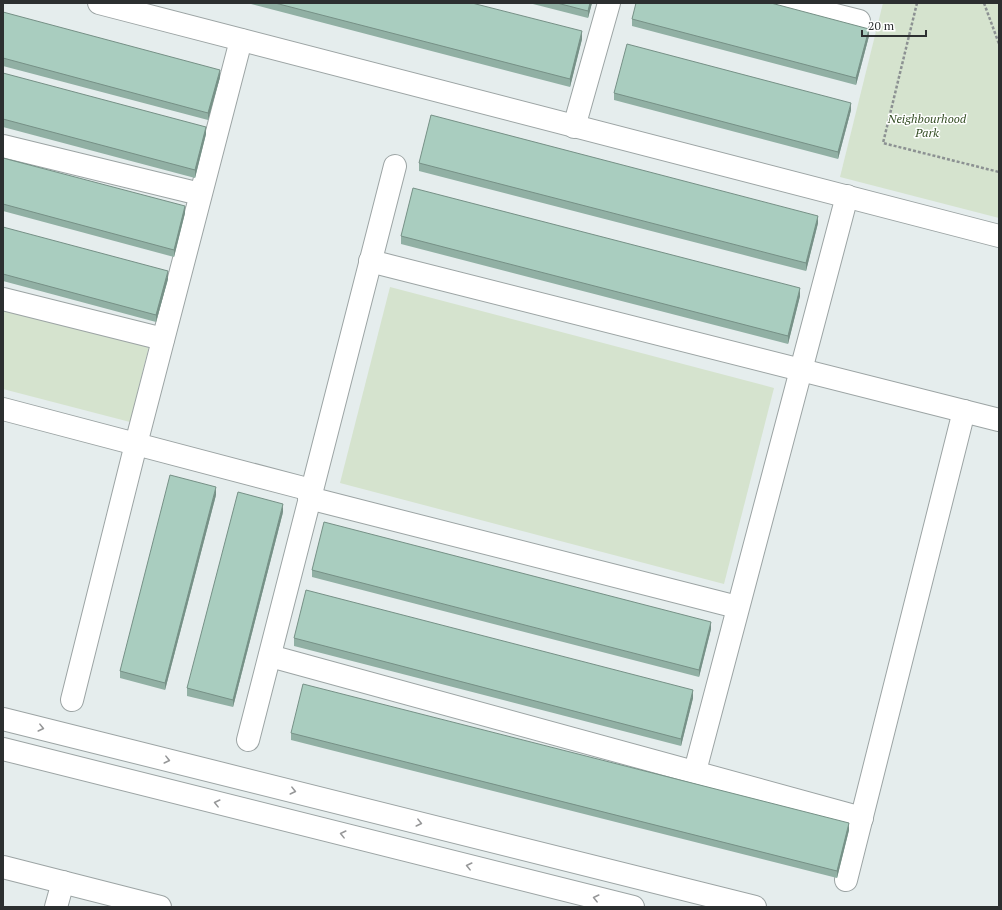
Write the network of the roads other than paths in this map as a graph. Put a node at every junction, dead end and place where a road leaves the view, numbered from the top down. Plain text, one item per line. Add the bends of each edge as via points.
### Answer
1 (99, 3) edge
2 (609, 3) edge
3 (789, 3) edge
4 (859, 21) dead end
5 (241, 40) junction
6 (574, 127) junction
7 (3, 146) edge
8 (395, 166) dead end
9 (200, 194) junction
10 (847, 196) junction
11 (999, 236) edge
12 (370, 261) junction
13 (3, 299) edge
14 (163, 339) junction
15 (801, 370) junction
16 (3, 409) edge
17 (964, 411) junction
18 (999, 420) edge
19 (136, 444) junction
20 (310, 494) junction
21 (737, 607) junction
22 (270, 656) junction
23 (72, 700) dead end
24 (3, 719) edge
25 (248, 740) dead end
26 (3, 749) edge
27 (695, 771) junction
28 (862, 818) junction
29 (3, 867) edge
30 (846, 880) dead end
31 (63, 882) junction
32 (56, 907) edge
33 (160, 907) edge
34 (633, 907) edge
35 (755, 907) edge

1 - 5 street
2 - 6 street
3 - 4 street
5 - 6 street
5 - 9 street
6 - 10 street
7 - 9 street
8 - 12 street
9 - 14 street
10 - 11 street
10 - 15 street
12 - 15 street
12 - 20 street
13 - 14 street
14 - 19 street
15 - 17 street
15 - 21 street
16 - 19 street
17 - 18 street
17 - 28 street
19 - 20 street
19 - 23 street
20 - 21 street
20 - 22 street
21 - 27 street
22 - 25 street
22 - 27 street
24 -> 35 street
34 -> 26 street
27 - 28 street
28 - 30 street
29 - 31 street
31 - 32 street
31 - 33 street

